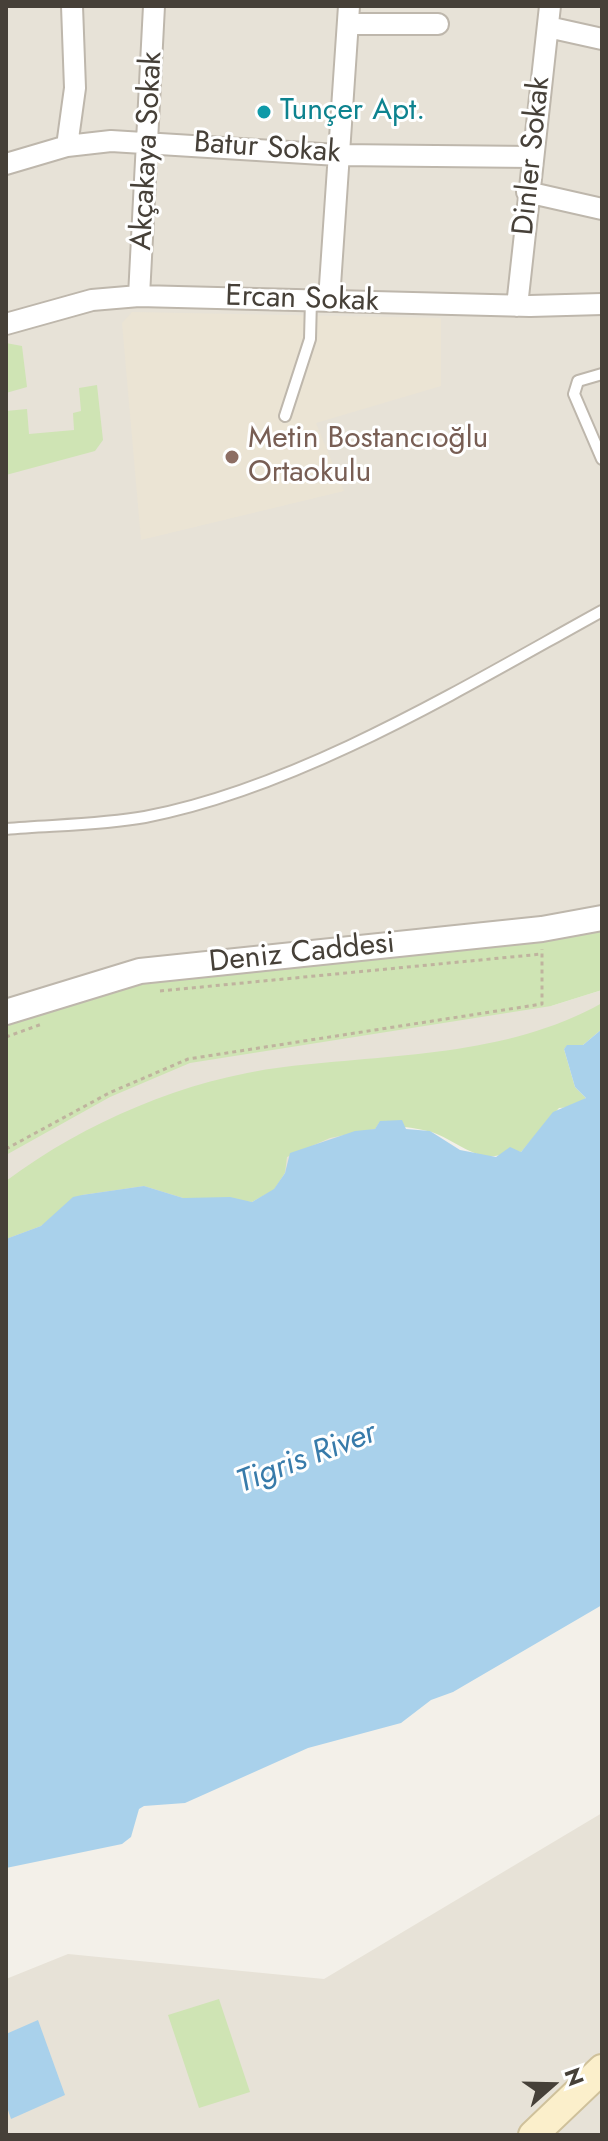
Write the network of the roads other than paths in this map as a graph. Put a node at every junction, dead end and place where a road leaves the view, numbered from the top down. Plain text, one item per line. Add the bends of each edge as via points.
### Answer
1 (72, 6) edge
2 (154, 6) edge
3 (550, 6) edge
4 (349, 15) edge
5 (438, 24) dead end
6 (548, 27) junction
7 (602, 39) edge
8 (150, 142) junction
9 (67, 146) junction
10 (338, 155) junction
11 (532, 157) junction
12 (6, 164) edge
13 (527, 192) junction
14 (602, 209) edge
15 (139, 296) junction
16 (320, 299) junction
17 (602, 304) edge
18 (517, 306) junction
19 (6, 324) edge
20 (602, 374) edge
21 (285, 416) dead end
22 (602, 459) edge
23 (602, 611) edge
24 (6, 829) edge
25 (602, 918) edge
26 (6, 1012) edge
27 (602, 2069) edge
28 (533, 2135) edge

1 - 9 street via 75,88
2 - 8 street, Akçakaya Sokak
3 - 6 street, Dinler Sokak
4 - 5 street
4 - 10 street
6 - 7 street
6 - 11 street, Dinler Sokak
8 - 9 street, Batur Sokak
8 - 10 street, Batur Sokak
8 - 15 street, Akçakaya Sokak
9 - 12 street, Batur Sokak
10 - 11 street, Batur Sokak
10 - 16 street
11 - 13 street, Dinler Sokak
13 - 14 street
13 - 18 street, Dinler Sokak
15 - 16 street, Ercan Sokak
15 - 19 street, Ercan Sokak via 92,300
16 - 18 street, Ercan Sokak
16 - 21 lane
17 - 18 street, Ercan Sokak
20 - 22 lane via 578,381 574,394
23 - 24 lane via 347,746 244,789 144,817
25 - 26 street, Deniz Caddesi via 542,929 140,971
27 - 28 main road

